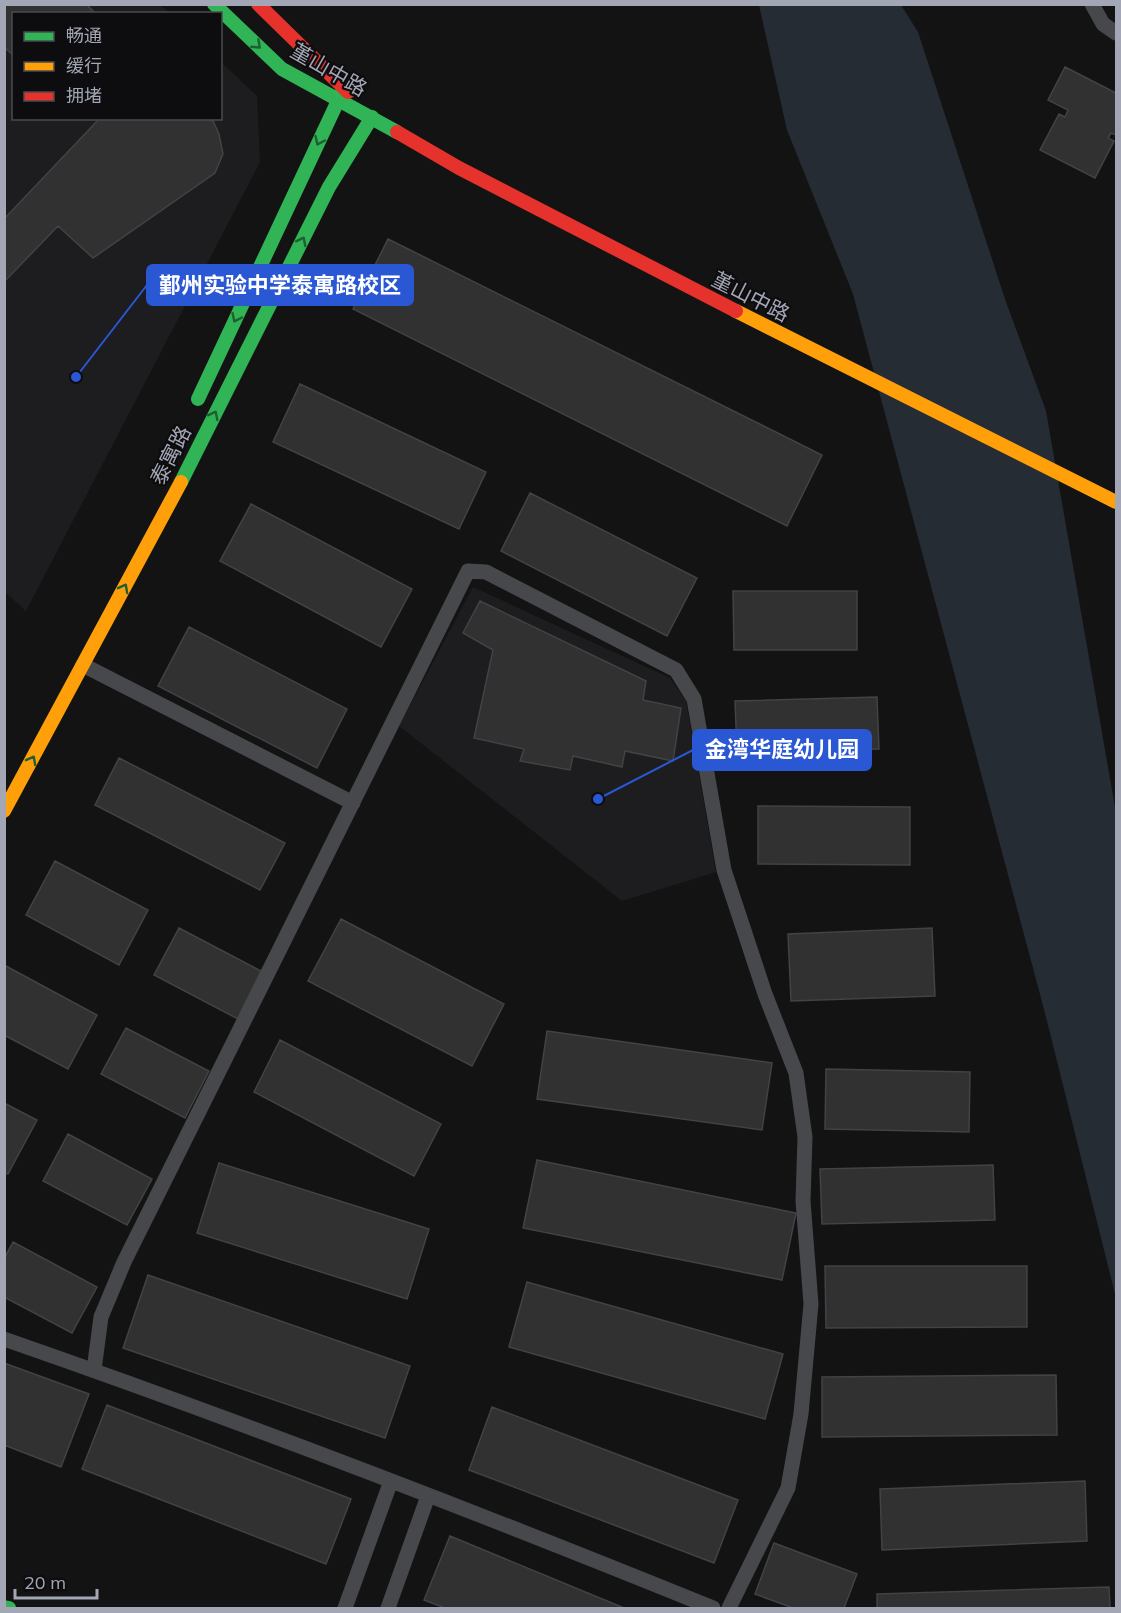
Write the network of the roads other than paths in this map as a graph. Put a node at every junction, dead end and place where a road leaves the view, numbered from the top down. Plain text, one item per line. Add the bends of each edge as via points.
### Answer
1 (214, 4) edge
2 (258, 4) edge
3 (1092, 4) edge
4 (1116, 33) edge
5 (341, 94) junction
6 (372, 117) junction
7 (192, 412) dead end
8 (1116, 502) edge
9 (83, 665) junction
10 (353, 802) junction
11 (4, 812) edge
12 (4, 1340) edge
13 (94, 1370) junction
14 (391, 1481) junction
15 (428, 1496) junction
16 (4, 1607) edge
17 (9, 1608) edge
18 (345, 1608) edge
19 (388, 1608) edge
20 (713, 1608) edge
21 (729, 1608) edge

1 -> 5 street, 堇山中路 via 282,69
2 - 5 street, 堇山中路 via 302,46
3 - 4 lane via 1103,24
5 - 6 street, 堇山中路
5 -> 7 street, 泰寓路
6 - 8 street, 堇山中路 via 459,168
9 -> 6 street, 泰寓路 via 172,499 329,187
9 - 10 lane
11 -> 9 street, 泰寓路
10 - 13 lane via 124,1262 101,1317
10 - 21 lane via 468,571 486,572 676,670 693,699 724,870 796,1073 805,1137 803,1200 811,1304 801,1414 788,1488
12 - 13 lane
13 - 14 lane
14 - 15 lane
14 - 18 lane
15 - 19 lane
15 - 20 lane
16 - 17 street

